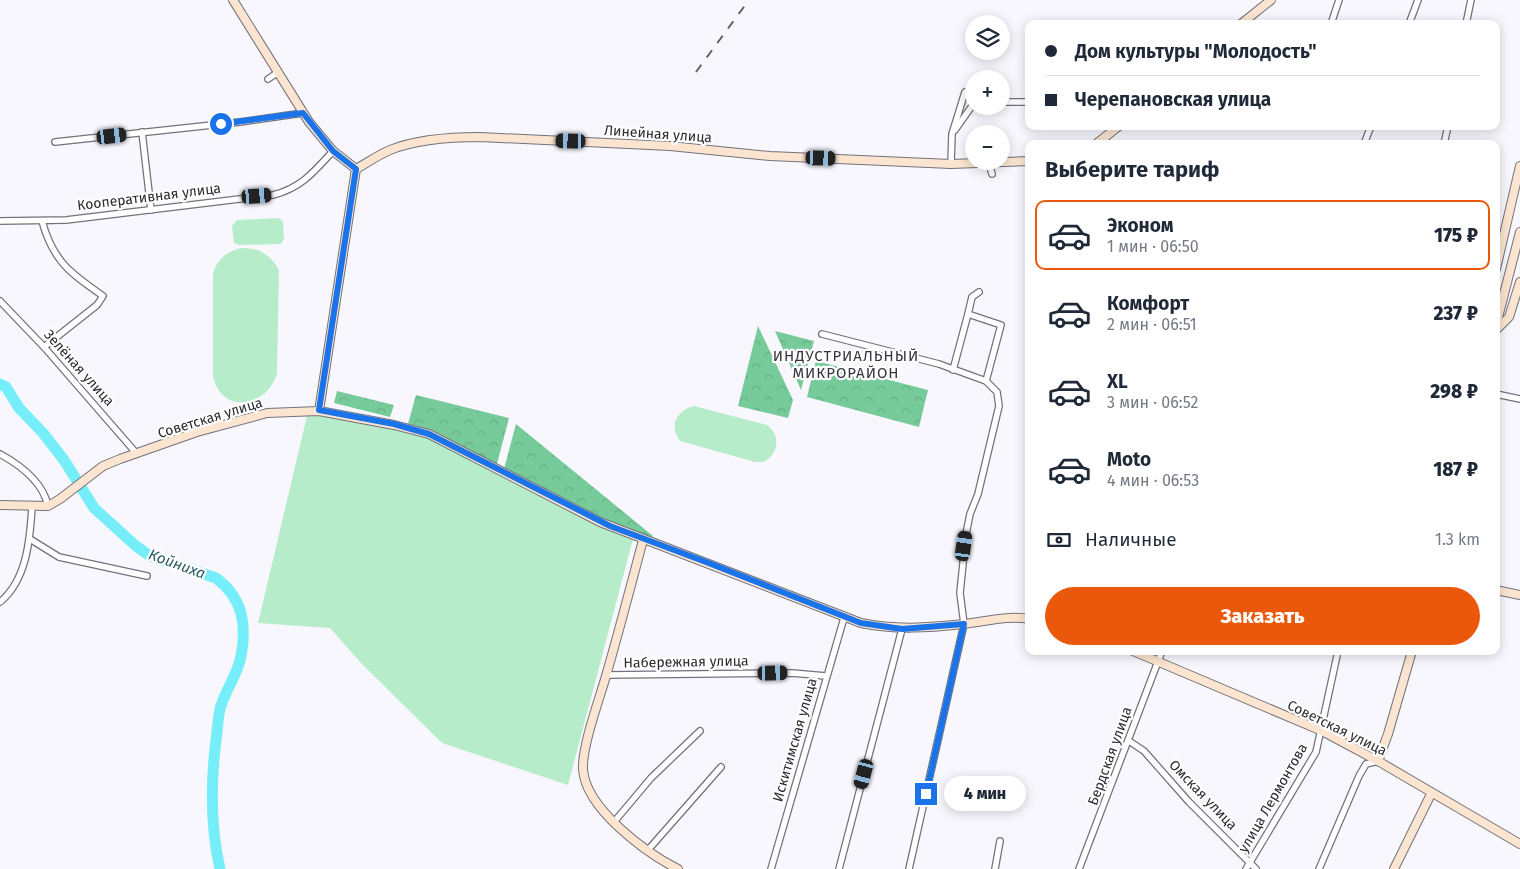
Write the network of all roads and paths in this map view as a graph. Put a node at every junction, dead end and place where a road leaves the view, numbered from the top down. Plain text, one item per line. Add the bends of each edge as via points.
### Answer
1 (233, 0) edge
2 (1271, 0) edge
3 (1339, 0) edge
4 (1418, 0) edge
5 (1471, 0) edge
6 (1246, 20) edge
7 (1333, 20) edge
8 (1410, 20) edge
9 (1467, 20) edge
10 (277, 73) junction
11 (268, 79) dead end
12 (964, 92) dead end
13 (1010, 102) edge
14 (1025, 102) edge
15 (303, 113) junction
16 (965, 115) edge
17 (1114, 130) edge
18 (142, 132) junction
19 (952, 134) junction
20 (1101, 140) edge
21 (55, 142) dead end
22 (333, 151) junction
23 (1025, 161) edge
24 (1010, 162) edge
25 (951, 164) junction
26 (965, 164) edge
27 (1520, 166) edge
28 (356, 169) junction
29 (991, 170) edge
30 (992, 174) dead end
31 (151, 210) junction
32 (0, 221) edge
33 (42, 221) junction
34 (1520, 232) edge
35 (1500, 252) edge
36 (1520, 282) edge
37 (979, 292) dead end
38 (0, 301) edge
39 (1500, 310) edge
40 (968, 314) junction
41 (1500, 326) edge
42 (822, 334) dead end
43 (44, 347) junction
44 (952, 370) junction
45 (986, 381) junction
46 (1500, 395) edge
47 (1520, 398) edge
48 (319, 410) junction
49 (0, 454) edge
50 (137, 454) junction
51 (0, 505) edge
52 (32, 506) junction
53 (48, 506) junction
54 (30, 539) junction
55 (643, 540) junction
56 (147, 576) dead end
57 (1500, 591) edge
58 (1520, 595) edge
59 (0, 602) edge
60 (844, 618) junction
61 (1025, 619) edge
62 (964, 624) junction
63 (902, 629) junction
64 (1142, 655) edge
65 (1160, 655) edge
66 (1337, 655) edge
67 (1411, 655) edge
68 (1157, 662) junction
69 (606, 676) junction
70 (826, 676) junction
71 (1322, 731) junction
72 (700, 732) dead end
73 (1129, 741) junction
74 (1378, 761) junction
75 (721, 767) dead end
76 (1431, 794) junction
77 (614, 822) junction
78 (1000, 841) dead end
79 (1520, 844) edge
80 (648, 850) junction
81 (1250, 863) junction
82 (678, 869) edge
83 (771, 869) edge
84 (839, 869) edge
85 (909, 869) edge
86 (994, 869) edge
87 (1079, 869) edge
88 (1246, 869) edge
89 (1256, 869) edge
90 (1319, 869) edge
91 (1394, 869) edge

1 - 10 main road
2 - 6 main road
3 - 7 street
4 - 8 street
5 - 9 street
10 - 11 street
10 - 15 main road
12 - 19 street
13 - 14 street
15 - 18 street
15 - 22 main road
16 - 19 street
17 - 20 main road
18 - 21 street
18 - 31 street
19 - 25 street
22 - 28 main road
22 - 31 street, Кооперативная улица via 294,189 273,195
23 - 24 main road, Линейная улица
25 - 26 main road, Линейная улица
25 - 28 main road, Линейная улица via 770,156 670,146 460,137 411,143 389,150
27 - 35 main road
28 - 48 main road
29 - 30 street
31 - 33 street, Кооперативная улица
32 - 33 street, Кооперативная улица
33 - 43 street via 56,256 71,274 103,296 97,305
34 - 39 main road
36 - 41 main road via 1509,317
37 - 40 street via 972,297
38 - 43 street, Зелёная улица
40 - 44 street
40 - 45 street via 1001,324
42 - 44 street
43 - 50 street, Зелёная улица
44 - 45 street
45 - 62 street via 997,392 999,406 966,534 960,593
46 - 47 street
48 - 50 main road, Советская улица via 267,413 198,432
48 - 55 main road, Советская улица via 429,434 600,522
49 - 53 street via 40,485
50 - 53 main road, Советская улица via 103,466
51 - 52 main road
52 - 53 main road
52 - 54 street
54 - 56 street via 59,557
54 - 59 street via 11,593
55 - 60 main road, Советская улица
55 - 69 main road, Набережная улица
57 - 58 main road
60 - 63 main road, Советская улица
60 - 70 street, Искитимская улица
61 - 62 main road, Советская улица via 1005,617
62 - 63 main road, Советская улица
62 - 85 street
63 - 84 street
64 - 68 main road, Советская улица
65 - 68 street, Бердская улица
66 - 71 street, улица Лермонтова
67 - 74 main road
68 - 71 main road, Советская улица
68 - 73 street, Бердская улица
69 - 70 street, Набережная улица via 792,673
69 - 77 main road, Набережная улица via 591,726 583,769 591,792
70 - 83 street, Искитимская улица
71 - 74 main road, Советская улица
71 - 81 street, улица Лермонтова via 1316,752 1303,776
72 - 77 street via 656,773
73 - 81 street, Омская улица via 1144,751
73 - 87 street, Бердская улица
74 - 76 main road, Советская улица
74 - 90 street via 1366,764 1359,776
75 - 80 street
76 - 79 main road, Советская улица
76 - 91 main road
77 - 80 main road, Набережная улица
78 - 86 street
80 - 82 main road, Набережная улица
81 - 88 street, улица Лермонтова
81 - 89 street, Омская улица

